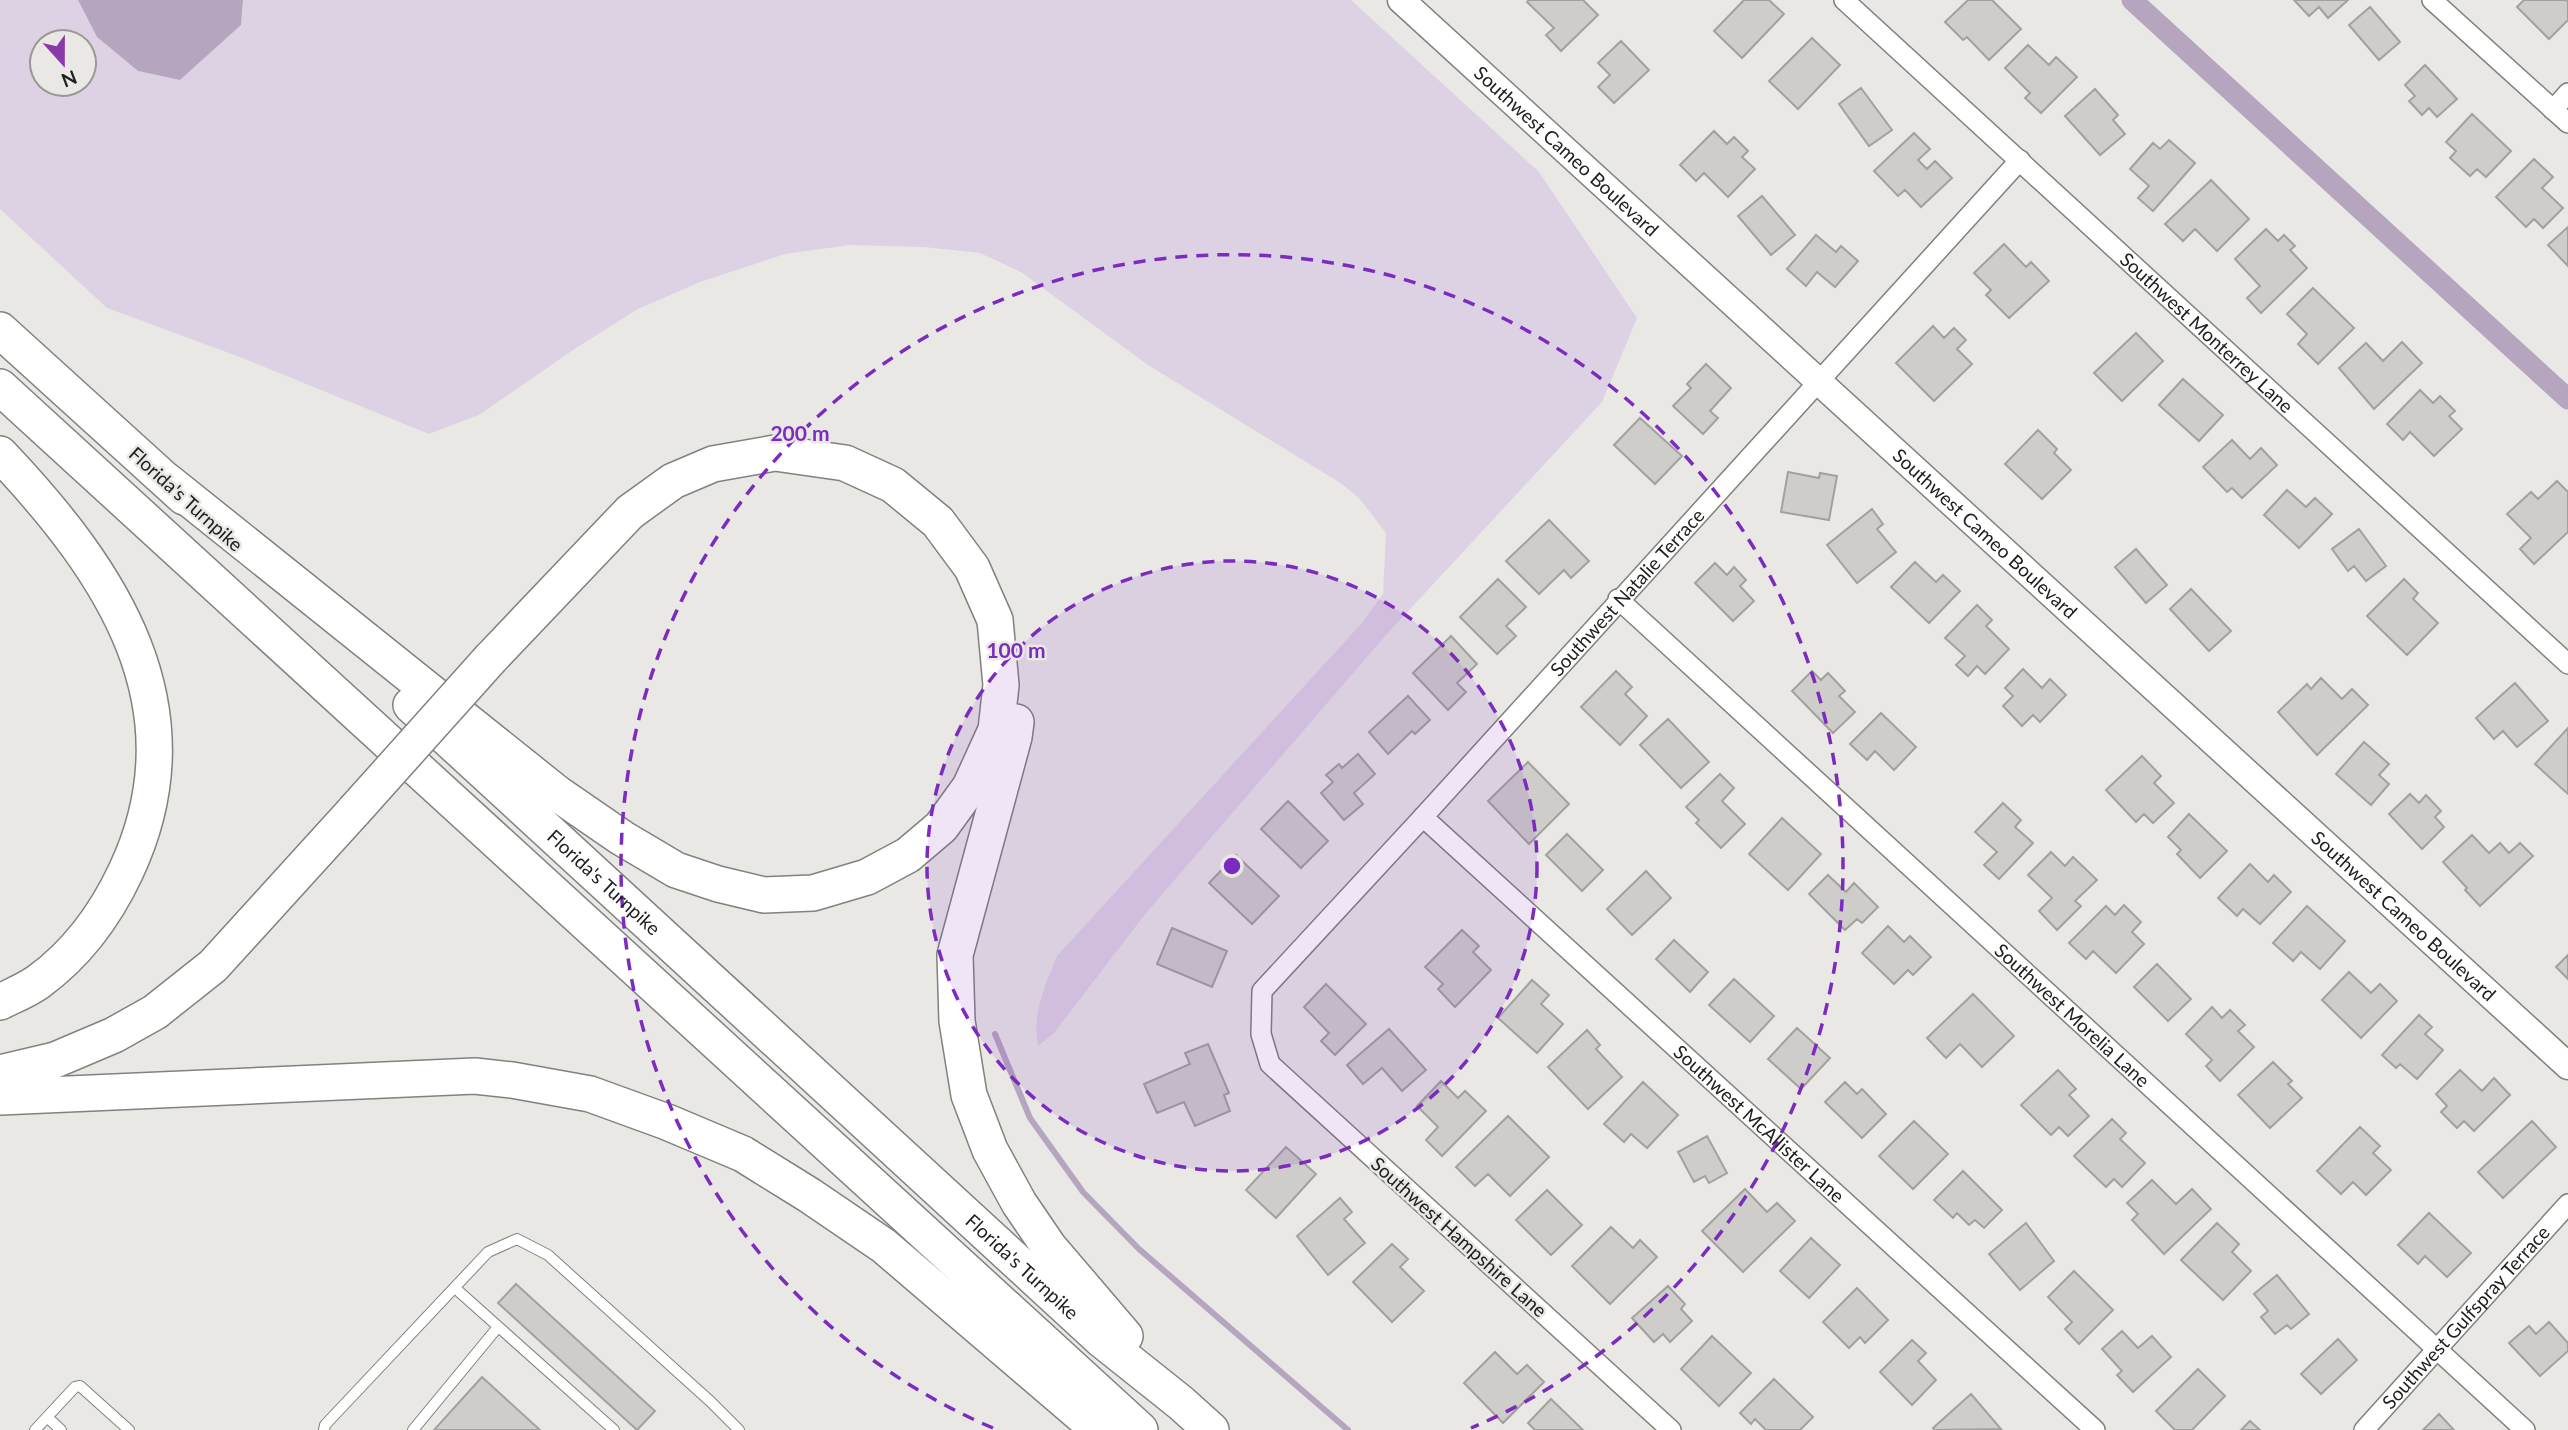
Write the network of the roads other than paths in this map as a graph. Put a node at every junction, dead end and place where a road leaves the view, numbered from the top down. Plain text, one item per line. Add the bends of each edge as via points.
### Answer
1 (1401, 0) edge
2 (1844, 0) edge
3 (2432, 0) edge
4 (2568, 93) edge
5 (2553, 110) junction
6 (2568, 123) edge
7 (2020, 160) junction
8 (0, 330) edge
9 (1817, 381) junction
10 (0, 387) edge
11 (0, 454) edge
12 (167, 481) junction
13 (1618, 599) junction
14 (482, 651) junction
15 (2568, 664) edge
16 (346, 804) junction
17 (1423, 817) junction
18 (0, 1002) edge
19 (1261, 1034) joint
20 (0, 1052) edge
21 (2568, 1066) edge
22 (0, 1073) edge
23 (0, 1097) edge
24 (2568, 1204) edge
25 (455, 1287) junction
26 (498, 1327) junction
27 (2437, 1349) junction
28 (1181, 1403) junction
29 (47, 1416) junction
30 (609, 1428) edge
31 (35, 1430) edge
32 (61, 1430) edge
33 (129, 1430) edge
34 (324, 1430) edge
35 (413, 1430) edge
36 (739, 1430) edge
37 (1099, 1430) edge
38 (1140, 1430) edge
39 (1211, 1430) edge
40 (1671, 1430) edge
41 (2095, 1430) edge
42 (2364, 1430) edge
43 (2525, 1430) edge

1 - 9 street, Southwest Cameo Boulevard
2 - 7 street, Southwest Monterrey Lane
3 - 5 street
4 - 5 street
5 - 6 street
7 - 9 street, Southwest Natalie Terrace
7 - 15 street, Southwest Monterrey Lane
8 - 12 highway, Florida's Turnpike
9 - 13 street, Southwest Natalie Terrace
9 - 21 street, Southwest Cameo Boulevard
10 - 38 highway, Florida's Turnpike
11 - 18 highway via 86,555 115,601 140,658 154,714 148,817 111,904 79,947 36,984
12 - 14 highway via 558,794 676,870 718,884 764,895 813,893 867,877 908,855 941,827 970,787 996,730 1002,685 995,620 972,568 938,522 893,485 845,463 775,453 712,464 673,481 630,512
12 - 28 highway, Florida's Turnpike via 1081,1321
13 - 17 street, Southwest Natalie Terrace
13 - 27 street, Southwest Morelia Lane
14 - 16 highway, bridge
14 - 28 highway via 613,498 651,468 700,445 758,432 833,436 901,464 955,505 997,570 1016,618 1022,671 1014,737 956,954 957,1021 969,1095 990,1150 1018,1203 1049,1247
16 - 20 highway via 192,957 142,994 106,1015 45,1040
16 - 22 highway via 213,966 155,1012 55,1060
17 - 19 street, Southwest Natalie Terrace via 1262,991
17 - 41 street, Southwest McAllister Lane
19 - 40 street, Southwest Hampshire Lane via 1270,1064
23 - 37 highway via 475,1076 590,1094 743,1154 809,1195 884,1246
24 - 27 street, Southwest Gulfspray Terrace
25 - 26 lane
25 - 34 lane
25 - 36 lane via 488,1252 517,1239 527,1244 548,1255
26 - 30 lane
26 - 35 lane
27 - 42 street, Southwest Gulfspray Terrace
27 - 43 street, Southwest Morelia Lane
28 - 39 highway, Florida's Turnpike
29 - 31 lane
29 - 32 lane
29 - 33 lane via 80,1386

